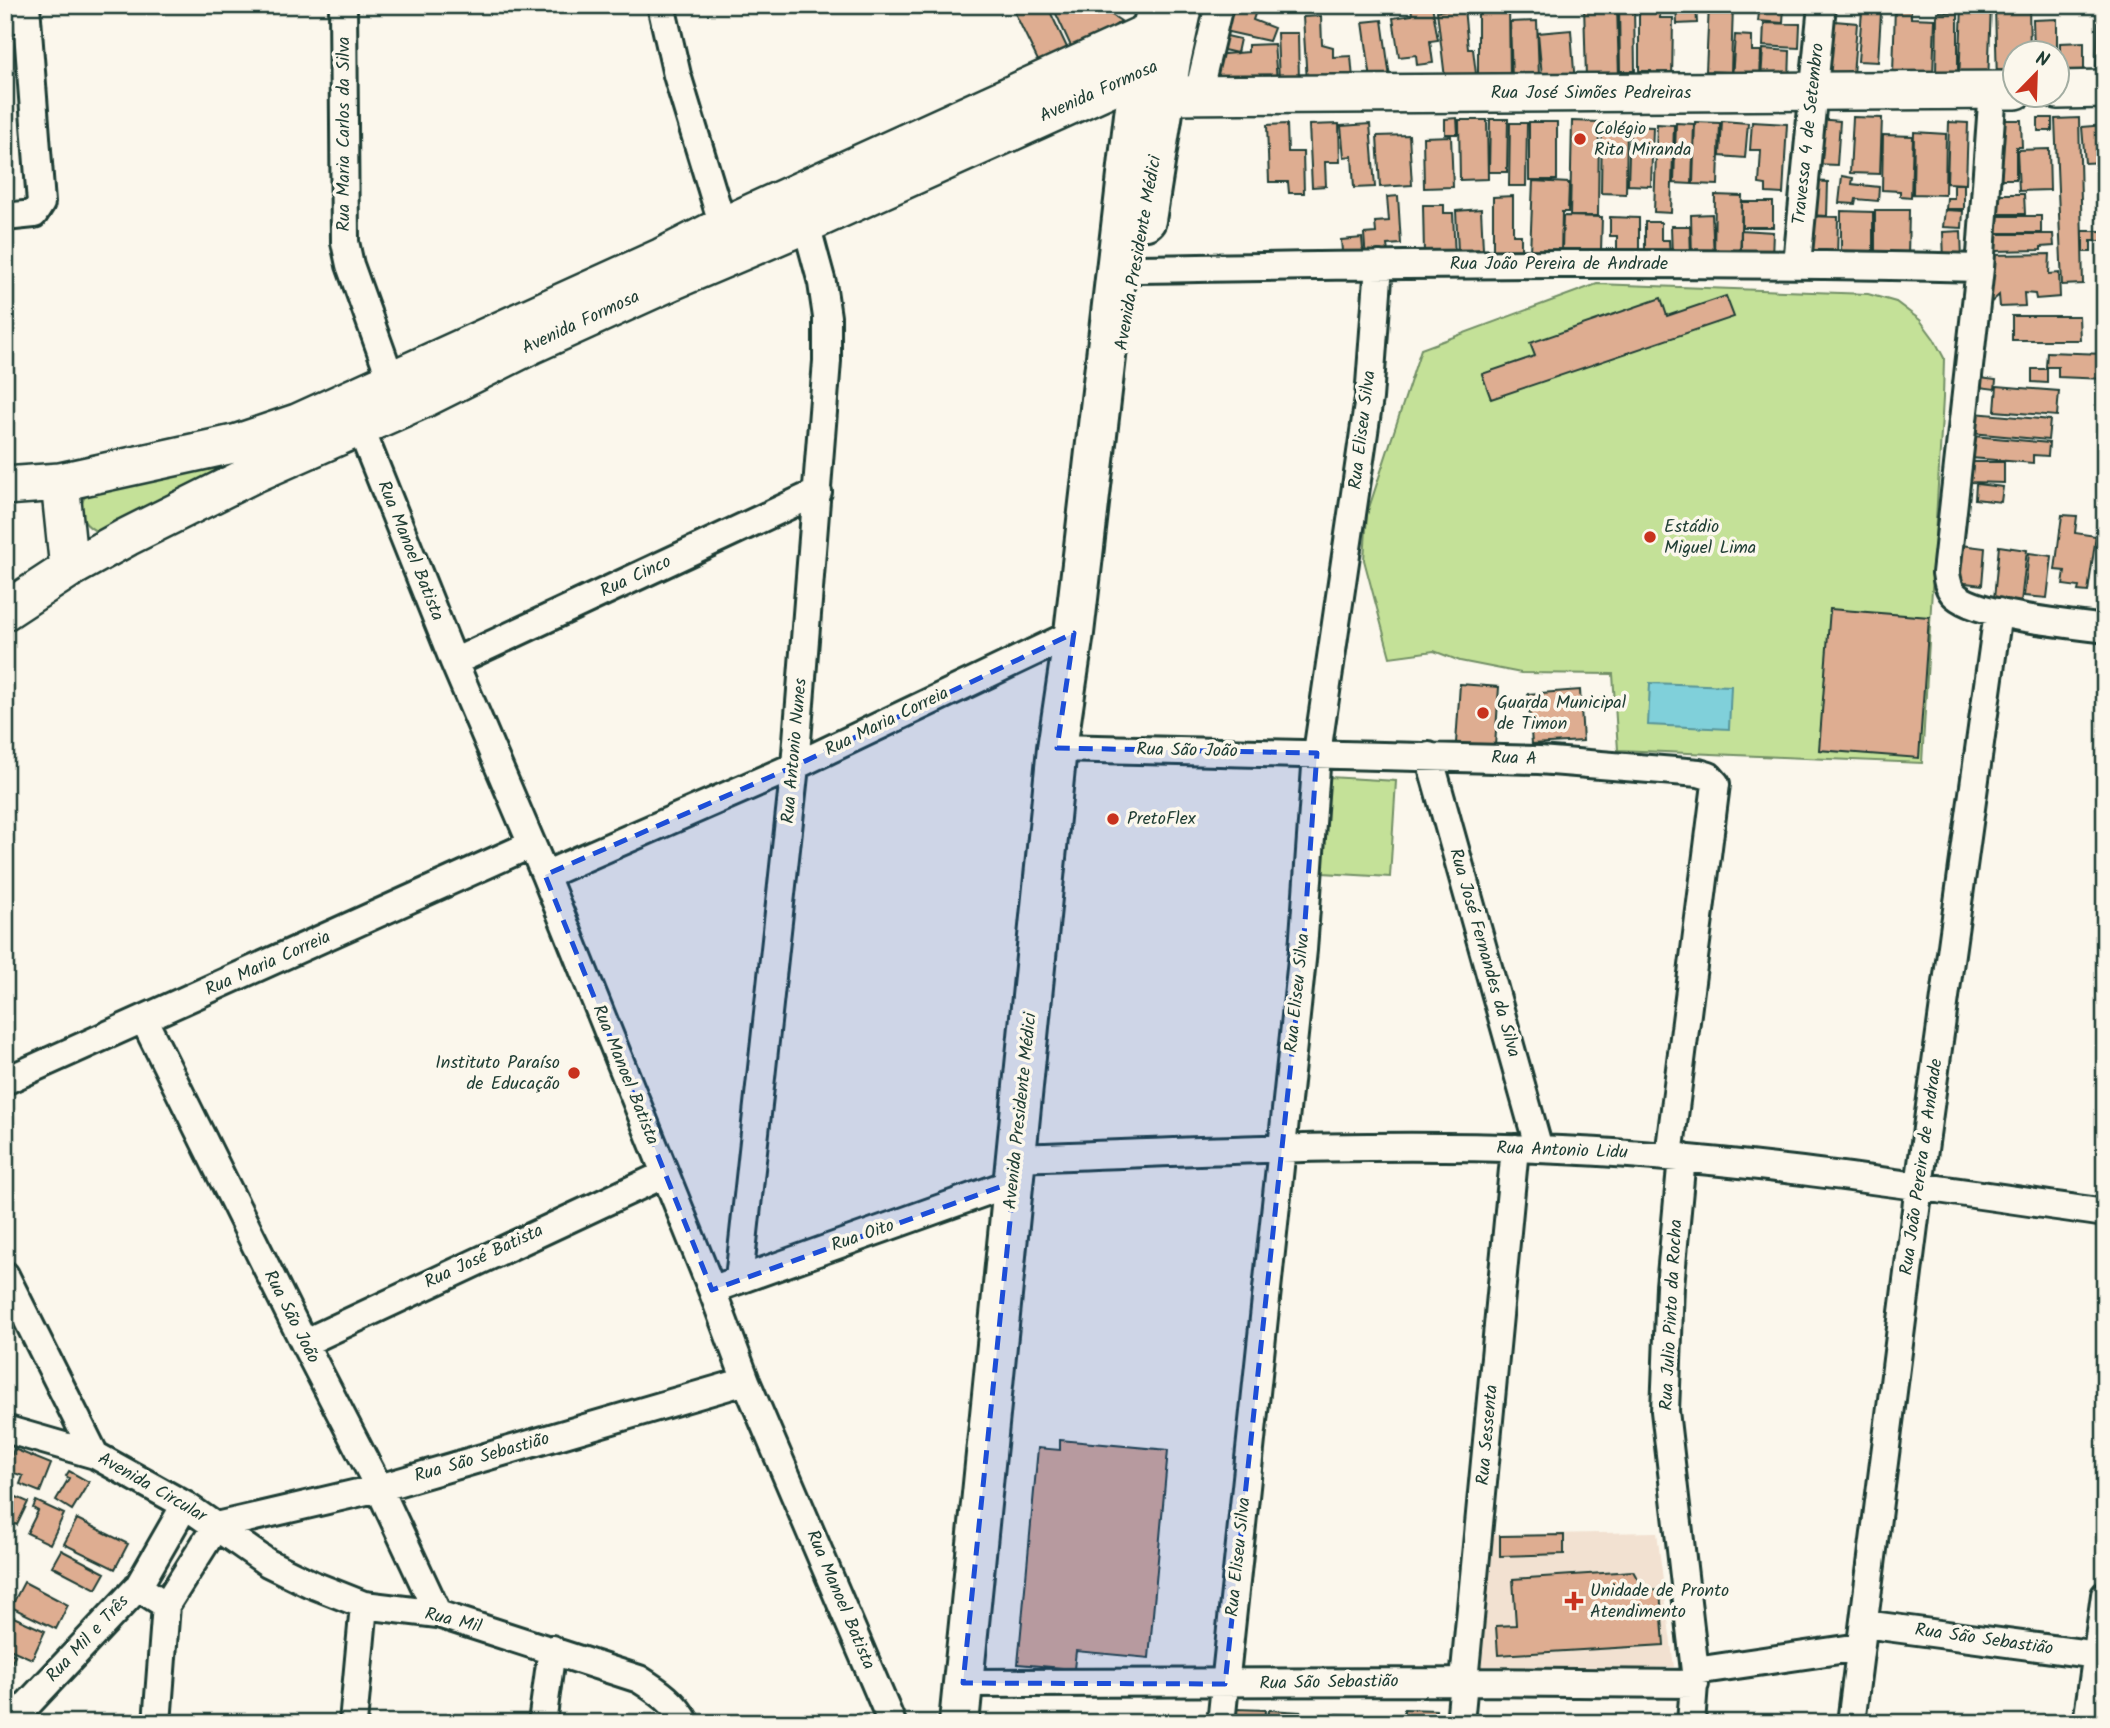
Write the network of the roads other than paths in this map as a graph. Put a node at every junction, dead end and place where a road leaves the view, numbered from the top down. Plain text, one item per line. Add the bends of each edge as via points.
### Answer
1 (26, 5) edge
2 (343, 5) edge
3 (661, 5) edge
4 (1219, 5) edge
5 (1822, 5) edge
6 (1168, 48) edge
7 (2105, 89) edge
8 (2002, 90) edge
9 (2072, 90) edge
10 (1813, 92) junction
11 (2002, 105) edge
12 (5, 217) edge
13 (806, 224) junction
14 (723, 226) junction
15 (1797, 264) junction
16 (1379, 265) junction
17 (1980, 268) junction
18 (1138, 269) junction
19 (392, 382) junction
20 (360, 427) junction
21 (246, 459) junction
22 (60, 482) junction
23 (5, 486) edge
24 (818, 492) junction
25 (1090, 500) junction
26 (69, 569) junction
27 (5, 611) edge
28 (1998, 612) junction
29 (2105, 629) edge
30 (1074, 633) junction
31 (454, 662) junction
32 (1057, 748) junction
33 (1317, 753) junction
34 (1429, 757) junction
35 (795, 766) junction
36 (1709, 776) joint
37 (530, 845) junction
38 (545, 876) junction
39 (144, 1020) junction
40 (5, 1081) edge
41 (1282, 1148) junction
42 (1527, 1148) junction
43 (1675, 1157) junction
44 (1015, 1170) junction
45 (664, 1174) junction
46 (1919, 1186) junction
47 (2105, 1213) edge
48 (5, 1275) edge
49 (739, 1279) junction
50 (712, 1290) junction
51 (304, 1343) junction
52 (746, 1381) junction
53 (5, 1429) edge
54 (95, 1455) junction
55 (379, 1488) junction
56 (185, 1504) junction
57 (216, 1526) junction
58 (138, 1587) junction
59 (2105, 1595) edge
60 (166, 1605) junction
61 (364, 1605) junction
62 (438, 1614) junction
63 (1862, 1635) junction
64 (552, 1649) junction
65 (2100, 1655) edge
66 (1695, 1677) junction
67 (1464, 1682) junction
68 (963, 1683) junction
69 (1225, 1684) junction
70 (10, 1723) edge
71 (157, 1723) edge
72 (353, 1723) edge
73 (542, 1723) edge
74 (686, 1723) edge
75 (892, 1723) edge
76 (959, 1723) edge
77 (1221, 1723) edge
78 (1460, 1723) edge
79 (1691, 1723) edge
80 (1851, 1723) edge
81 (2087, 1723) edge

1 - 12 street via 41,200 37,211 27,216
2 - 19 street, Rua Maria Carlos da Silva via 345,242
3 - 14 street via 677,75
4 - 6 street
5 - 10 street, Travessa 4 de Setembro
6 - 10 main road, Rua José Simões Pedreiras
6 - 13 main road, Avenida Formosa
6 - 14 main road, Avenida Formosa
6 - 18 main road, Avenida Presidente Médici
6 - 25 main road, Avenida Presidente Médici
7 - 9 main road
8 - 10 main road, Rua José Simões Pedreiras
10 - 15 street, Travessa 4 de Setembro
11 - 17 street
13 - 20 main road, Avenida Formosa via 672,281
13 - 24 street, Rua Antonio Nunes via 827,317
14 - 19 main road, Avenida Formosa
15 - 16 street, Rua João Pereira de Andrade
15 - 17 street, Rua João Pereira de Andrade
16 - 18 street, Rua João Pereira de Andrade
16 - 33 street, Rua Eliseu Silva via 1370,398
17 - 28 street via 1946,573 1948,585 1960,600
18 - 25 main road, Avenida Presidente Médici
19 - 21 main road, Avenida Formosa via 297,423
20 - 21 main road, Avenida Formosa
20 - 31 street, Rua Manoel Batista
21 - 22 main road, Avenida Formosa
21 - 26 main road, Avenida Formosa
22 - 23 main road, Avenida Formosa
22 - 26 main road
24 - 31 street, Rua Cinco
24 - 35 street, Rua Antonio Nunes
25 - 30 main road, Avenida Presidente Médici
26 - 27 main road, Avenida Formosa
28 - 29 street
28 - 46 street, Rua João Pereira de Andrade
30 - 32 main road, Avenida Presidente Médici
30 - 35 street, Rua Maria Correia
31 - 37 street, Rua Manoel Batista
32 - 33 street, Rua São João
32 - 44 main road, Avenida Presidente Médici
33 - 34 street, Rua A
33 - 41 street, Rua Eliseu Silva
34 - 36 street, Rua A via 1539,760
34 - 42 street, Rua José Fernandes da Silva
35 - 38 street, Rua Maria Correia
35 - 49 street, Rua Antonio Nunes
36 - 43 street, Rua Julio Pinto da Rocha via 1716,784
37 - 38 street, Rua Manoel Batista
37 - 39 street, Rua Maria Correia
38 - 45 street, Rua Manoel Batista
39 - 40 street, Rua Maria Correia
39 - 51 street, Rua São João
41 - 42 street, Rua Antonio Lidu
41 - 44 street, Rua Antonio Lidu
41 - 69 street, Rua Eliseu Silva
42 - 43 street, Rua Antonio Lidu
42 - 67 street, Rua Sessenta
43 - 46 street, Rua Antonio Lidu
43 - 66 street, Rua Julio Pinto da Rocha via 1665,1412
44 - 49 street, Rua Oito
44 - 68 main road, Avenida Presidente Médici
45 - 50 street, Rua Manoel Batista
45 - 51 street, Rua José Batista
46 - 47 street, Rua Antonio Lidu
46 - 63 street, Rua João Pereira de Andrade
48 - 54 street
49 - 50 street, Rua Oito
50 - 52 street, Rua Manoel Batista
51 - 55 street, Rua São João
52 - 55 street, Rua São Sebastião
52 - 75 street, Rua Manoel Batista
53 - 54 street, Avenida Circular
54 - 56 street, Avenida Circular
55 - 57 street, Rua São Sebastião
55 - 62 street, Rua São João
56 - 57 street, Avenida Circular
56 - 58 street, Rua Mil e Três
57 - 60 street
57 - 61 street, Rua Mil via 268,1563
58 - 60 street, Rua Mil e Três
58 - 70 street, Rua Mil e Três
59 - 65 street
60 - 71 street
61 - 62 street, Rua Mil
61 - 72 street
62 - 64 street, Rua Mil
63 - 65 street, Rua São Sebastião
63 - 66 street, Rua São Sebastião
63 - 80 street, Rua João Pereira de Andrade
64 - 73 street
64 - 74 street, Rua Mil via 639,1679 660,1692
65 - 81 street
66 - 67 street, Rua São Sebastião
66 - 79 street, Rua Julio Pinto da Rocha
67 - 69 street, Rua São Sebastião
67 - 78 street, Rua Sessenta
68 - 69 street, Rua São Sebastião
68 - 76 main road, Avenida Presidente Médici
69 - 77 street, Rua Eliseu Silva

